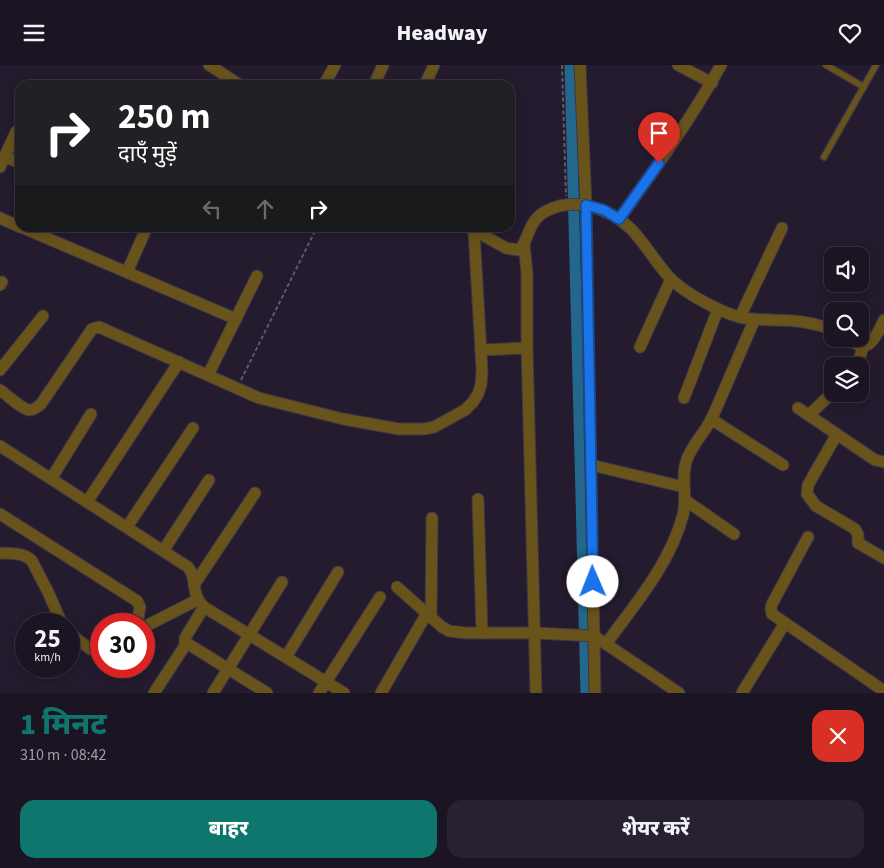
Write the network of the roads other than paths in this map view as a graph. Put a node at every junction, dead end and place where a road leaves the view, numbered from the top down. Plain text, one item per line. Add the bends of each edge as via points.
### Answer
1 (209, 65) edge
2 (335, 65) edge
3 (382, 65) edge
4 (434, 65) edge
5 (580, 65) edge
6 (678, 65) edge
7 (722, 65) edge
8 (826, 65) edge
9 (876, 65) edge
10 (232, 80) edge
11 (327, 80) edge
12 (376, 80) edge
13 (427, 80) edge
14 (712, 83) junction
15 (864, 87) junction
16 (15, 133) edge
17 (5, 141) edge
18 (824, 157) dead end
19 (2, 162) edge
20 (15, 163) edge
21 (576, 205) junction
22 (0, 219) edge
23 (619, 219) junction
24 (15, 225) edge
25 (782, 227) dead end
26 (33, 232) edge
27 (145, 232) edge
28 (472, 232) edge
29 (477, 232) edge
30 (524, 245) junction
31 (126, 272) junction
32 (257, 276) dead end
33 (671, 279) junction
34 (718, 309) junction
35 (43, 316) dead end
36 (740, 317) junction
37 (236, 319) junction
38 (755, 319) junction
39 (884, 320) edge
40 (824, 327) edge
41 (881, 336) edge
42 (869, 344) edge
43 (640, 347) dead end
44 (864, 347) edge
45 (527, 348) junction
46 (481, 350) junction
47 (860, 357) edge
48 (179, 361) junction
49 (0, 370) edge
50 (208, 375) junction
51 (0, 390) edge
52 (684, 398) dead end
53 (824, 401) edge
54 (798, 408) dead end
55 (91, 414) dead end
56 (809, 415) junction
57 (711, 419) junction
58 (192, 428) dead end
59 (837, 434) junction
60 (0, 446) edge
61 (884, 462) edge
62 (590, 465) junction
63 (783, 465) dead end
64 (52, 479) junction
65 (208, 480) dead end
66 (684, 487) junction
67 (255, 493) dead end
68 (478, 499) dead end
69 (685, 500) junction
70 (87, 502) junction
71 (0, 514) edge
72 (432, 518) dead end
73 (127, 527) junction
74 (734, 534) dead end
75 (808, 537) dead end
76 (164, 551) junction
77 (0, 553) edge
78 (884, 558) edge
79 (338, 572) dead end
80 (282, 582) dead end
81 (194, 585) junction
82 (397, 587) dead end
83 (380, 597) dead end
84 (200, 604) junction
85 (57, 613) edge
86 (141, 613) edge
87 (429, 615) junction
88 (155, 621) edge
89 (785, 623) junction
90 (482, 633) junction
91 (535, 633) junction
92 (250, 636) junction
93 (591, 636) junction
94 (80, 641) edge
95 (186, 644) junction
96 (606, 645) junction
97 (90, 649) edge
98 (286, 657) junction
99 (229, 668) junction
100 (326, 682) junction
101 (884, 691) edge
102 (154, 693) edge
103 (213, 693) edge
104 (267, 693) edge
105 (319, 693) edge
106 (344, 693) edge
107 (381, 693) edge
108 (536, 693) edge
109 (596, 693) edge
110 (679, 693) edge
111 (742, 693) edge

1 - 10 street
2 - 11 street
3 - 12 street
4 - 13 street
5 - 21 street
6 - 14 street
7 - 14 street
8 - 15 lane
9 - 15 lane
14 - 23 street
15 - 18 lane
16 - 17 street
17 - 19 street
19 - 20 street
21 - 23 street via 604,210
21 - 30 street via 555,207 538,217 530,227
21 - 62 street
22 - 24 street
23 - 33 street via 633,231
25 - 36 street
26 - 31 street
27 - 31 street
28 - 46 street
29 - 30 street via 506,248 514,250
30 - 45 street
31 - 37 street
32 - 37 street
33 - 34 street
33 - 43 street
34 - 36 street
34 - 52 street
35 - 49 street
36 - 38 street
37 - 50 street
38 - 40 street via 800,321
38 - 57 street
39 - 41 street
41 - 42 street
44 - 47 street
45 - 46 street
45 - 91 street
46 - 50 street via 481,385 473,402 446,421 424,429 382,427 277,403
48 - 50 street
48 - 51 street via 95,327 36,408 24,408
48 - 70 street
53 - 56 street
54 - 56 street
55 - 64 street
56 - 59 street
57 - 63 street
57 - 66 street via 687,459
58 - 73 street
59 - 61 street via 875,460
59 - 78 street via 808,485 807,494 816,506 855,529 858,543
60 - 64 street
62 - 66 street
62 - 93 street
64 - 70 street
65 - 76 street
66 - 69 street
67 - 81 street
68 - 90 street
69 - 74 street
69 - 96 street via 677,533 661,566
70 - 73 street
71 - 86 street via 137,601
72 - 87 street
73 - 76 street
75 - 89 street via 772,604 772,614
76 - 81 street via 191,570
77 - 85 street via 29,557
79 - 98 street
80 - 92 street
81 - 84 street
82 - 87 street
83 - 100 street
84 - 88 street
84 - 92 street
84 - 95 street via 185,638
87 - 90 street via 449,631
87 - 107 street
89 - 101 street
89 - 111 street
90 - 91 street
91 - 93 street
91 - 108 street
92 - 98 street
92 - 99 street
93 - 96 street
93 - 109 street
94 - 97 street
95 - 99 street
95 - 102 street
96 - 110 street
98 - 100 street
99 - 103 street
99 - 104 street
100 - 105 street
100 - 106 street

